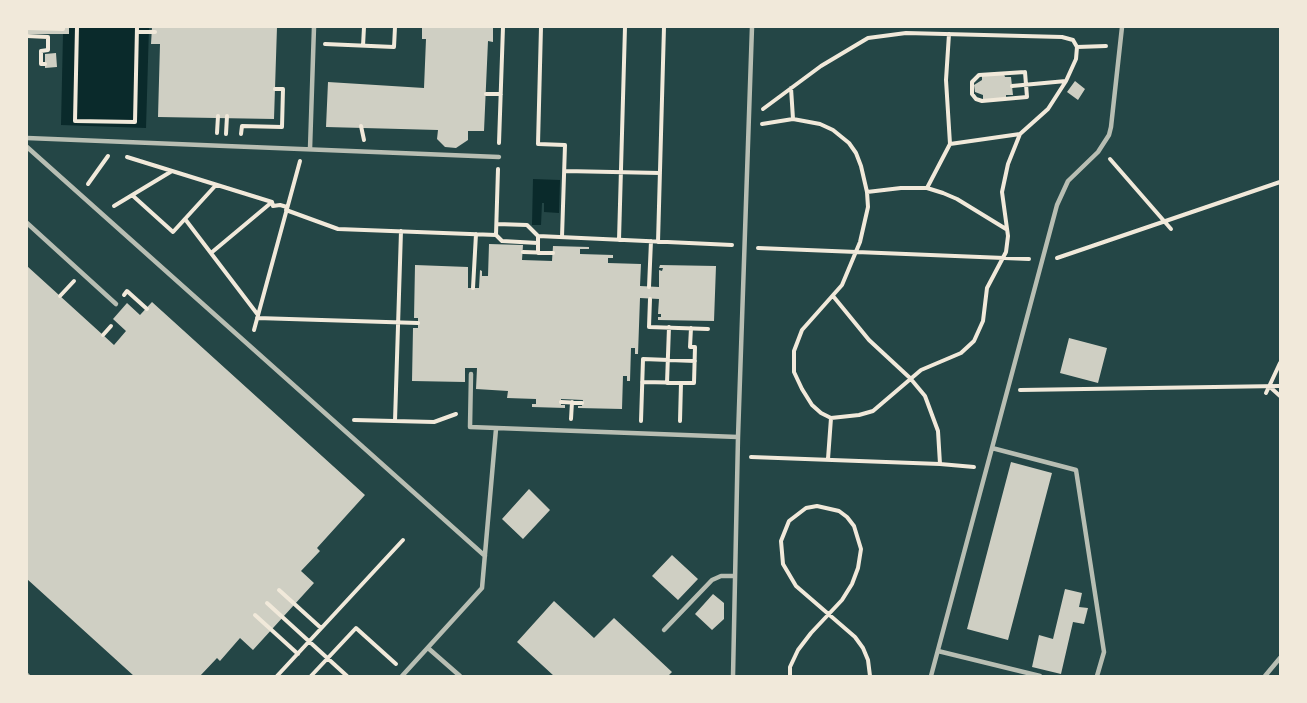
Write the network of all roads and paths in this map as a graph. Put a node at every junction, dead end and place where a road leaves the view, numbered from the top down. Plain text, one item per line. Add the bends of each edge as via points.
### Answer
1 (63, 27) edge
2 (77, 27) edge
3 (314, 27) edge
4 (364, 27) edge
5 (395, 27) edge
6 (503, 27) edge
7 (541, 27) edge
8 (625, 27) edge
9 (664, 27) edge
10 (752, 27) edge
11 (1122, 27) edge
12 (27, 28) edge
13 (137, 29) edge
14 (155, 32) dead end
15 (949, 34) junction
16 (27, 36) edge
17 (314, 44) junction
18 (363, 46) junction
19 (1120, 46) junction
20 (1077, 47) junction
21 (45, 64) dead end
22 (1066, 81) junction
23 (1026, 84) junction
24 (1012, 86) dead end
25 (790, 88) junction
26 (275, 89) dead end
27 (486, 94) dead end
28 (501, 94) junction
29 (218, 116) dead end
30 (227, 116) dead end
31 (749, 118) junction
32 (793, 119) junction
33 (135, 122) junction
34 (242, 126) dead end
35 (749, 127) junction
36 (217, 129) dead end
37 (226, 130) dead end
38 (362, 130) dead end
39 (1020, 134) junction
40 (359, 136) dead end
41 (27, 138) edge
42 (134, 142) junction
43 (950, 144) junction
44 (27, 147) edge
45 (1101, 148) junction
46 (101, 149) dead end
47 (303, 149) junction
48 (310, 149) junction
49 (118, 154) dead end
50 (499, 157) junction
51 (134, 159) junction
52 (172, 171) junction
53 (564, 171) junction
54 (621, 172) junction
55 (660, 173) junction
56 (1280, 182) edge
57 (216, 184) junction
58 (927, 189) junction
59 (867, 192) junction
60 (81, 195) junction
61 (132, 195) junction
62 (272, 202) junction
63 (287, 209) junction
64 (102, 214) junction
65 (185, 219) junction
66 (1165, 222) junction
67 (27, 223) edge
68 (496, 224) junction
69 (1006, 229) junction
70 (1171, 229) dead end
71 (401, 231) junction
72 (476, 234) junction
73 (496, 235) junction
74 (538, 236) junction
75 (562, 237) junction
76 (619, 240) junction
77 (651, 241) junction
78 (658, 242) junction
79 (538, 243) junction
80 (745, 247) junction
81 (523, 252) dead end
82 (856, 252) junction
83 (211, 253) junction
84 (538, 253) junction
85 (553, 253) dead end
86 (1004, 258) junction
87 (1043, 259) junction
88 (650, 287) dead end
89 (473, 288) dead end
90 (833, 296) junction
91 (650, 299) dead end
92 (116, 304) dead end
93 (258, 317) junction
94 (398, 322) junction
95 (418, 323) dead end
96 (111, 326) dead end
97 (669, 327) junction
98 (691, 328) junction
99 (708, 329) dead end
100 (103, 335) dead end
101 (250, 345) junction
102 (668, 360) junction
103 (694, 361) junction
104 (1280, 363) edge
105 (471, 374) dead end
106 (910, 378) junction
107 (642, 382) junction
108 (667, 383) junction
109 (681, 383) junction
110 (1270, 386) junction
111 (1279, 386) edge
112 (1007, 390) junction
113 (1266, 393) dead end
114 (1280, 396) edge
115 (561, 402) dead end
116 (572, 402) junction
117 (582, 403) dead end
118 (470, 407) junction
119 (571, 417) dead end
120 (831, 418) junction
121 (333, 419) junction
122 (395, 421) junction
123 (496, 429) junction
124 (640, 434) junction
125 (679, 435) junction
126 (738, 437) junction
127 (992, 448) junction
128 (738, 457) junction
129 (828, 459) junction
130 (940, 464) junction
131 (987, 469) junction
132 (403, 540) dead end
133 (485, 556) junction
134 (735, 576) junction
135 (279, 590) dead end
136 (267, 603) dead end
137 (255, 615) dead end
138 (321, 628) junction
139 (664, 630) dead end
140 (309, 641) junction
141 (428, 648) junction
142 (938, 651) junction
143 (297, 654) junction
144 (328, 658) junction
145 (1280, 658) edge
146 (404, 674) edge
147 (277, 676) edge
148 (311, 676) edge
149 (347, 676) edge
150 (460, 676) edge
151 (733, 676) edge
152 (790, 676) edge
153 (870, 676) edge
154 (931, 676) edge
155 (1040, 676) edge
156 (1098, 676) edge
157 (1265, 676) edge

1 - 12 path
2 - 33 path via 75,121
3 - 17 lane
4 - 18 path
5 - 18 path via 394,47
6 - 28 path
7 - 53 path via 538,144 565,145
8 - 54 path
9 - 55 path
10 - 31 lane
11 - 19 lane
13 - 14 path
13 - 33 path
15 - 20 path via 1062,37 1073,40
15 - 25 path via 906,33 868,38
15 - 43 path via 946,80
16 - 21 path via 48,36 48,50 41,51 41,64
17 - 18 path
17 - 48 lane
19 - 20 path
19 - 45 lane via 1113,120
20 - 22 path
22 - 23 path
22 - 39 path via 1048,109
23 - 23 path via 1027,97 982,100 976,99 970,88 979,75 1025,72
23 - 24 path
25 - 31 path
25 - 32 path
26 - 34 path via 283,89 282,127
27 - 28 path
28 - 50 path
29 - 36 path
30 - 37 path
31 - 35 lane
32 - 35 path
32 - 59 path via 820,124 849,143 861,166
33 - 42 path
35 - 80 lane
38 - 40 path
39 - 43 path
39 - 69 path via 1004,178 1002,204
41 - 42 lane
42 - 47 lane
42 - 51 path
43 - 58 path
44 - 60 lane
45 - 66 path
45 - 87 lane via 1068,181 1057,205
46 - 60 path via 110,152
47 - 48 lane
47 - 63 path
48 - 50 lane
49 - 51 path
50 - 68 path
51 - 52 path
52 - 57 path
52 - 61 path
53 - 54 path
53 - 75 path
54 - 55 path
54 - 76 path
55 - 78 path
56 - 66 path
57 - 62 path
57 - 65 path
58 - 59 path
58 - 69 path via 957,199
59 - 82 path via 866,218
60 - 64 lane
61 - 64 path
61 - 65 path via 173,232
62 - 63 path via 273,206
62 - 83 path
63 - 71 path via 338,228
63 - 93 path
64 - 101 lane
65 - 83 path
66 - 70 path
66 - 87 path via 1053,260
67 - 92 lane
68 - 73 path
68 - 74 path via 527,225
69 - 86 path via 1008,244
71 - 72 path
71 - 94 path
72 - 73 path
72 - 89 path
73 - 79 path via 502,242
74 - 75 path
74 - 79 path
75 - 76 path
76 - 77 path
77 - 78 path
77 - 88 path
78 - 80 path
79 - 84 path
80 - 82 path
80 - 126 lane
81 - 84 path
82 - 86 path
82 - 90 path
83 - 93 path
84 - 85 path
86 - 87 path
86 - 106 path via 987,288 983,321 974,341 961,353
87 - 112 lane
90 - 106 path via 869,340
90 - 120 path via 802,330 794,351 797,381 806,398
91 - 97 path via 649,327
93 - 94 path
93 - 101 path
94 - 95 path
94 - 122 path
96 - 100 path
97 - 98 path
97 - 102 path
98 - 99 path
98 - 103 path
101 - 121 lane
102 - 103 path
102 - 107 path via 643,359
102 - 108 path
103 - 109 path via 694,383
104 - 110 path
105 - 118 lane
106 - 120 path via 873,411
106 - 130 path via 925,396 936,423
107 - 108 path
107 - 124 path
108 - 109 path
109 - 125 path
110 - 111 path
110 - 112 path
110 - 113 path
110 - 114 path
112 - 127 lane
115 - 116 path
116 - 117 path
116 - 119 path
118 - 122 path via 434,422
118 - 123 lane via 470,427
120 - 129 path
121 - 122 path
121 - 133 lane
123 - 124 lane
123 - 133 lane
124 - 125 lane
125 - 126 lane
126 - 128 lane
127 - 131 lane
127 - 156 lane via 1076,470 1104,652
128 - 129 path
128 - 134 lane
129 - 130 path
130 - 131 path
131 - 142 lane
132 - 138 path
133 - 141 lane via 482,588
134 - 139 lane via 712,580
134 - 151 lane
135 - 138 path
136 - 140 path
137 - 143 path
138 - 140 path
140 - 143 path
140 - 144 path
141 - 146 lane
141 - 150 lane
142 - 154 lane
142 - 155 lane
143 - 147 path
144 - 146 path via 356,628
144 - 148 path
144 - 149 path
145 - 157 lane
152 - 153 path via 798,650 811,633 826,616 834,608 842,600 858,568 861,549 854,526 839,510 817,506 806,508 789,521 781,541 783,564 796,586 821,608 830,615 838,623 855,637 868,660

